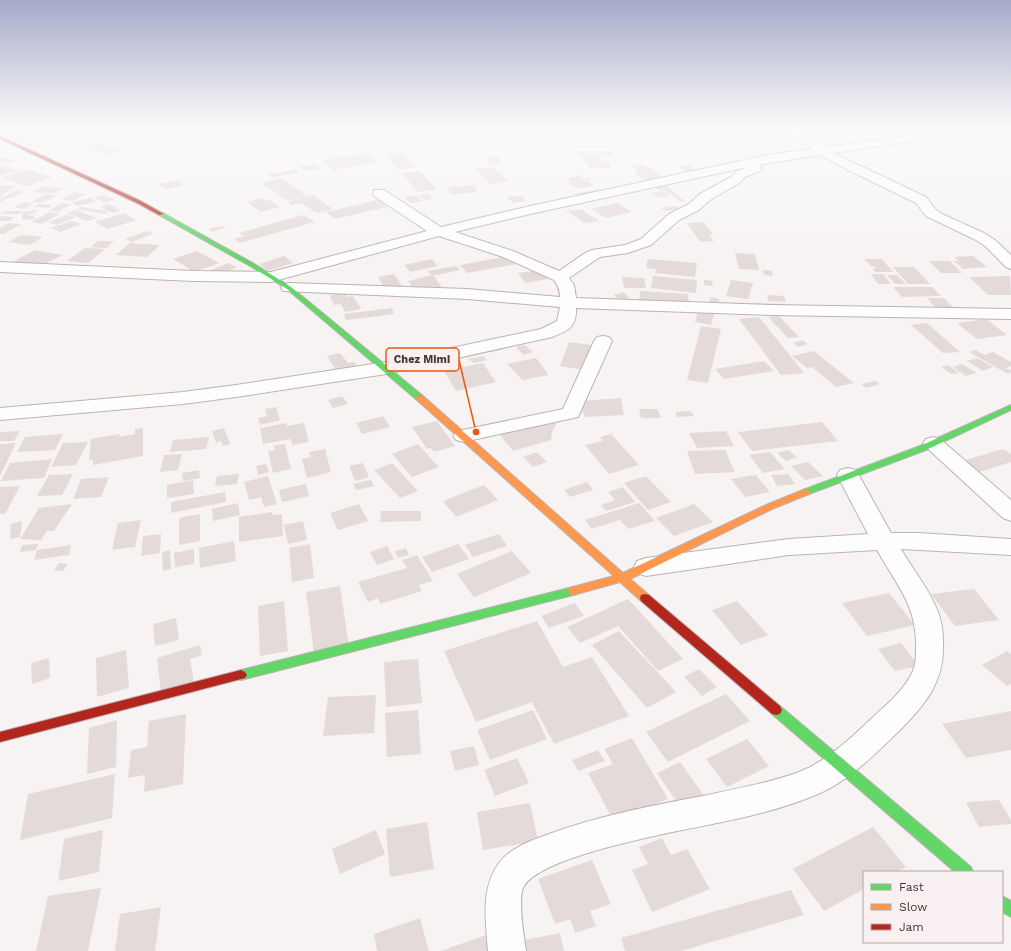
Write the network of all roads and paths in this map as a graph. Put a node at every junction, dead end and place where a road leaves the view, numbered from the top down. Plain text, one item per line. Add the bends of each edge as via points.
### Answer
1 (71, 170) edge
2 (715, 170) edge
3 (749, 170) edge
4 (861, 170) edge
5 (379, 193) dead end
6 (439, 232) junction
7 (1011, 264) edge
8 (0, 267) edge
9 (272, 277) junction
10 (560, 277) junction
11 (289, 288) junction
12 (569, 303) junction
13 (1011, 314) edge
14 (604, 341) dead end
15 (386, 368) junction
16 (1011, 407) edge
17 (0, 414) edge
18 (463, 436) junction
19 (933, 443) junction
20 (848, 475) junction
21 (1011, 513) edge
22 (883, 541) junction
23 (1011, 547) edge
24 (646, 566) junction
25 (622, 578) junction
26 (0, 737) edge
27 (842, 765) junction
28 (965, 871) edge
29 (1003, 903) edge
30 (1011, 910) edge
31 (507, 951) edge

1 - 9 street via 139,202
2 - 6 street
3 - 10 street via 705,197 694,207 674,217 646,242 628,249 597,252
4 - 7 street via 921,200 937,218 990,243
5 - 6 street
6 - 9 street
6 - 10 street via 508,254
8 - 9 street
9 - 11 street
10 - 12 street via 566,285
11 - 12 street via 467,294
11 - 15 street
12 - 13 street
12 - 15 street via 565,324 546,333
14 - 18 street via 571,413
15 - 17 street via 183,398
15 - 18 street
16 - 19 street
18 - 25 street
19 - 20 street
19 - 21 street
20 - 22 street
20 - 24 street via 769,507
22 - 23 street via 926,541
22 - 24 street via 789,547
22 - 27 street via 918,598 928,621 930,643 927,671 916,692 899,712
24 - 25 street
25 - 26 street
25 - 27 street
27 - 28 street
27 - 31 street via 807,784 767,796 626,827 578,840 537,855 512,873 506,887 504,925
29 - 30 street

